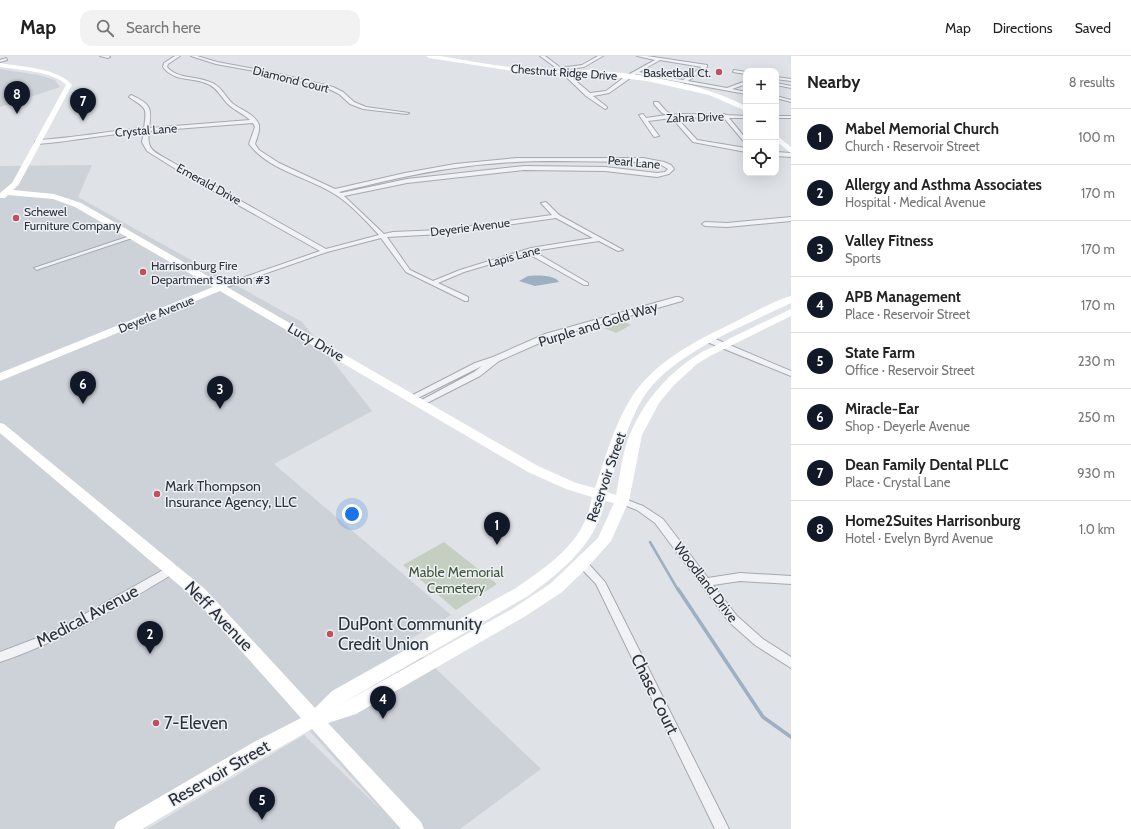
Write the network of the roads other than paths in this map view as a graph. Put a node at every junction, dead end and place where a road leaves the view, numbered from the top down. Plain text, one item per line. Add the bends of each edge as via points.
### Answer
1 (102, 56) edge
2 (178, 56) edge
3 (193, 56) edge
4 (429, 56) edge
5 (542, 56) edge
6 (601, 56) edge
7 (639, 56) edge
8 (108, 57) dead end
9 (6, 59) dead end
10 (659, 59) junction
11 (0, 61) edge
12 (711, 62) dead end
13 (0, 65) edge
14 (706, 66) junction
15 (561, 70) junction
16 (734, 71) dead end
17 (743, 72) edge
18 (636, 74) junction
19 (628, 77) junction
20 (779, 78) edge
21 (791, 80) edge
22 (685, 81) junction
23 (743, 83) edge
24 (779, 84) edge
25 (791, 86) edge
26 (728, 89) junction
27 (743, 92) edge
28 (712, 94) junction
29 (588, 95) junction
30 (131, 96) dead end
31 (779, 98) edge
32 (791, 101) edge
33 (656, 102) dead end
34 (779, 104) edge
35 (791, 104) edge
36 (743, 107) edge
37 (605, 108) dead end
38 (407, 113) dead end
39 (641, 115) dead end
40 (724, 115) junction
41 (672, 116) junction
42 (743, 116) edge
43 (779, 117) edge
44 (791, 117) edge
45 (645, 120) junction
46 (255, 121) junction
47 (147, 130) junction
48 (656, 136) dead end
49 (744, 140) edge
50 (779, 140) edge
51 (38, 142) junction
52 (743, 149) edge
53 (791, 151) edge
54 (779, 154) edge
55 (791, 154) edge
56 (435, 170) junction
57 (441, 178) junction
58 (334, 191) junction
59 (3, 195) edge
60 (340, 195) junction
61 (544, 203) dead end
62 (557, 216) junction
63 (791, 219) edge
64 (705, 224) dead end
65 (382, 236) junction
66 (132, 237) junction
67 (599, 239) junction
68 (620, 250) dead end
69 (325, 251) junction
70 (528, 251) junction
71 (37, 268) dead end
72 (433, 283) junction
73 (586, 284) dead end
74 (221, 287) junction
75 (465, 298) dead end
76 (678, 299) dead end
77 (791, 299) edge
78 (791, 312) edge
79 (716, 343) junction
80 (791, 374) edge
81 (0, 377) edge
82 (416, 400) junction
83 (0, 427) edge
84 (599, 494) junction
85 (622, 501) junction
86 (582, 564) junction
87 (172, 569) junction
88 (791, 580) edge
89 (705, 582) junction
90 (0, 657) edge
91 (791, 664) edge
92 (315, 719) junction
93 (124, 829) edge
94 (414, 829) edge
95 (722, 829) edge

1 - 8 street
2 - 46 street via 166,63 167,70 213,85 232,106
3 - 38 street, Diamond Court via 330,88 362,107
4 - 15 street, Chestnut Ridge Drive via 511,69
5 - 15 street
6 - 15 street via 583,66
7 - 10 street
9 - 11 street
10 - 14 street
10 - 18 street
12 - 14 street
13 - 51 street via 53,75 64,78 68,83 68,88
14 - 22 street
15 - 19 street, Chestnut Ridge Drive
15 - 29 street
16 - 17 street
18 - 19 street
18 - 22 street
19 - 28 street, Chestnut Ridge Drive via 664,82
19 - 29 street via 607,92
20 - 21 street
22 - 26 street
23 - 26 street
24 - 25 street
26 - 27 street
26 - 28 street
28 - 36 street, Chestnut Ridge Drive
29 - 37 street
30 - 47 street, Emerald Drive via 146,106 150,112
31 - 32 street
33 - 41 street via 665,113
34 - 35 street
39 - 45 street, Zahra Drive
40 - 41 street, Zahra Drive
40 - 42 street, Zahra Drive
40 - 49 street
41 - 45 street, Zahra Drive
41 - 52 street via 695,141
43 - 44 street
45 - 48 street, Zahra Drive
46 - 47 street, Crystal Lane
46 - 58 street via 257,127 252,144 257,151 285,168
47 - 51 street, Crystal Lane
47 - 69 street, Emerald Drive via 145,142 150,150
50 - 53 street
51 - 59 street via 15,184
54 - 55 street
56 - 57 street
56 - 57 street, Pearl Lane via 541,158 648,161 664,164 671,169 666,173 652,175 605,169 537,167
56 - 58 street, Pearl Lane via 377,180
57 - 60 street, Pearl Lane via 395,183
58 - 60 street
59 - 66 street, Lucy Drive via 54,197 69,201
60 - 65 street
61 - 62 street
62 - 65 street, Deyerie Avenue via 441,232
62 - 67 street
63 - 64 street via 727,225
65 - 69 street, Deyerle Avenue
65 - 72 street via 408,271
66 - 71 street
66 - 74 street, Lucy Drive
67 - 68 street
67 - 70 street, Lapis Lane
69 - 74 street, Deyerle Avenue
70 - 72 street, Lapis Lane via 462,271
70 - 73 street
72 - 75 street
74 - 81 street, Deyerle Avenue
74 - 82 street, Lucy Drive
76 - 82 street, Purple and Gold Way via 548,336 496,359 477,374
77 - 79 street, Reservoir Street
78 - 79 street, Reservoir Street
79 - 80 street
79 - 84 street, Reservoir Street via 684,354 648,383 632,405
79 - 85 street, Reservoir Street via 706,354 685,368 652,402 636,435
82 - 84 street, Lucy Drive via 533,469 572,486
83 - 87 street, Neff Avenue
84 - 85 street, Lucy Drive
84 - 92 street, Reservoir Street via 593,521 584,536 546,575 522,592 338,696
85 - 86 street, Reservoir Street via 604,540
85 - 89 street, Woodland Drive via 640,508 659,521
86 - 92 street, Reservoir Street via 556,588 518,613 350,709
86 - 95 street, Chase Court via 600,582
87 - 90 street, Medical Avenue via 57,635
87 - 92 street, Neff Avenue via 215,610
88 - 89 street via 740,577
89 - 91 street, Woodland Drive via 741,628
92 - 93 street, Reservoir Street via 260,748
92 - 94 street, Neff Avenue

